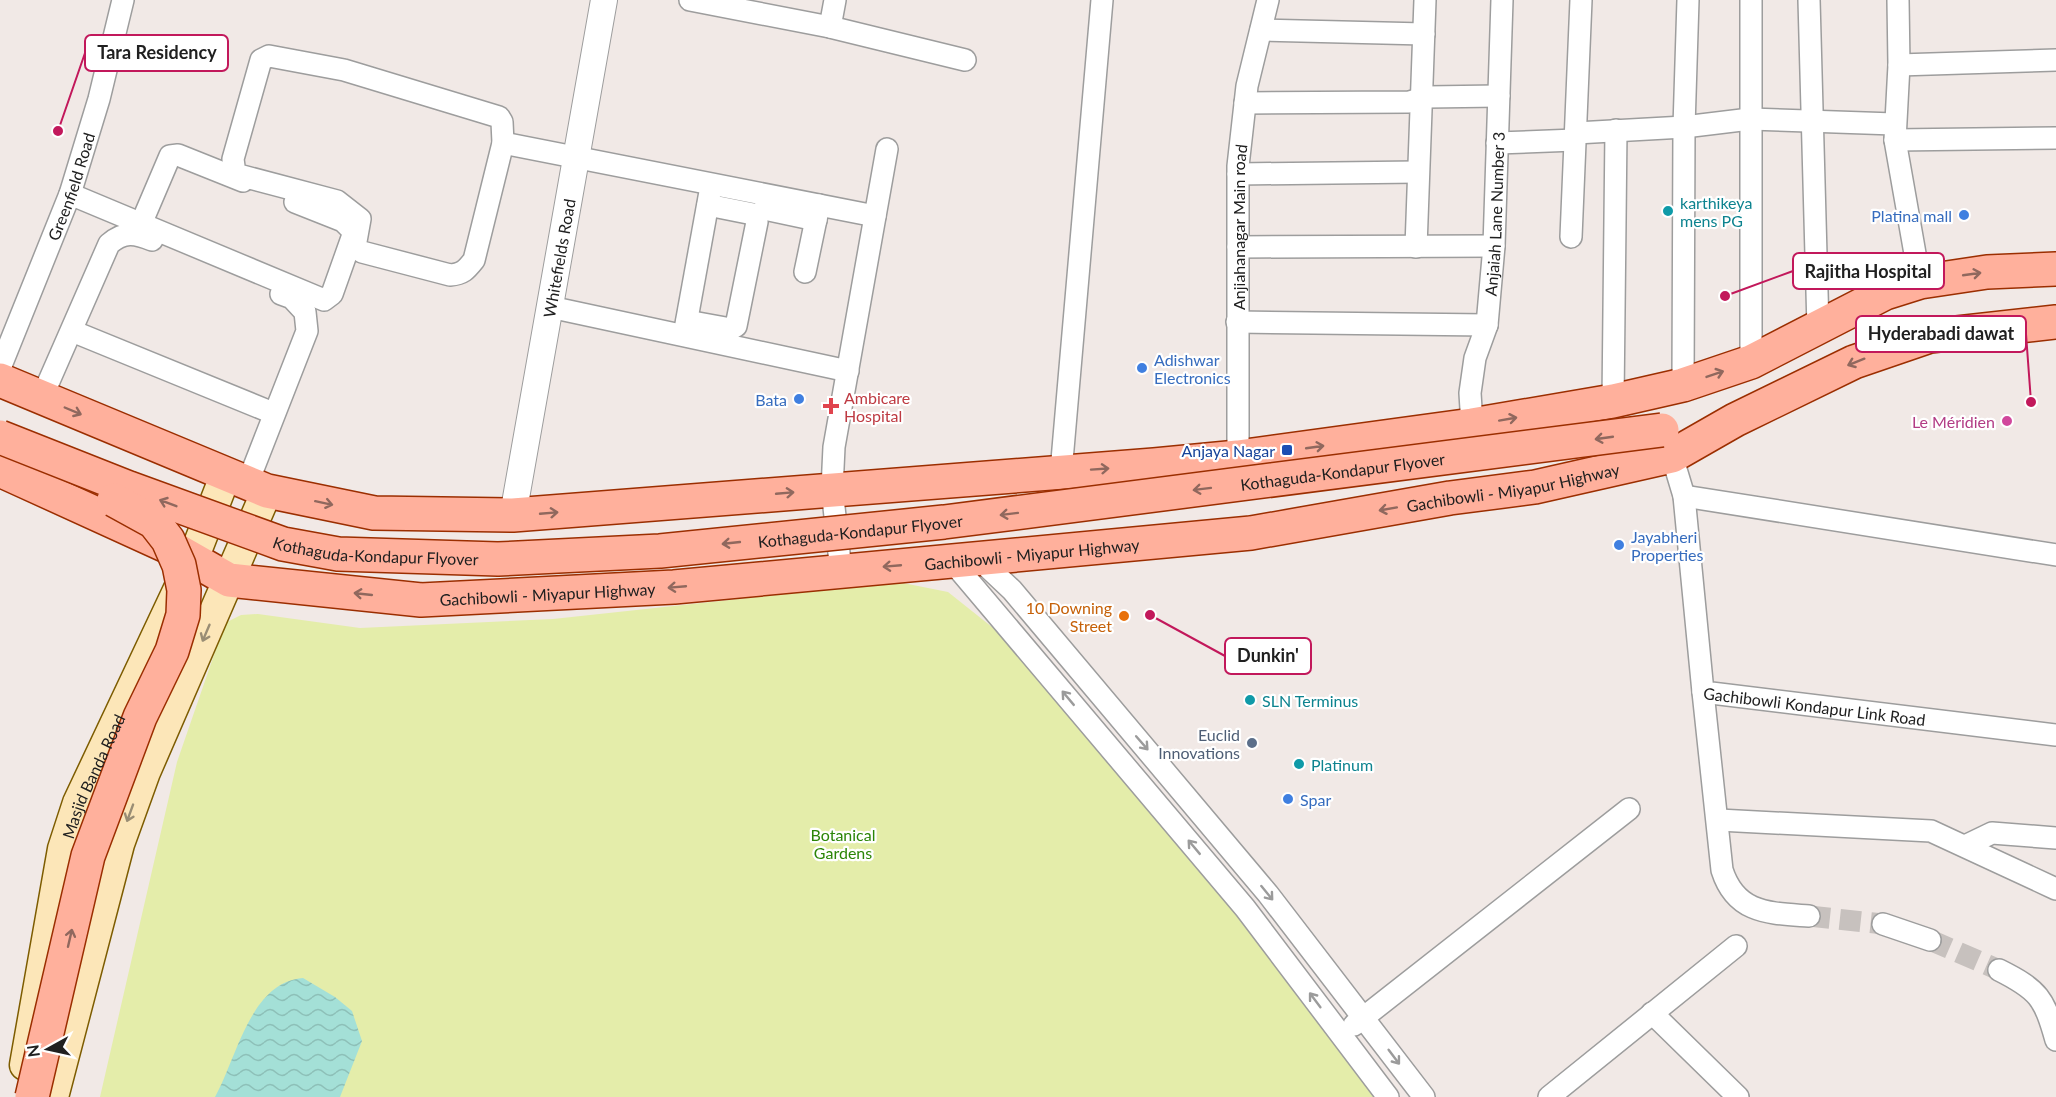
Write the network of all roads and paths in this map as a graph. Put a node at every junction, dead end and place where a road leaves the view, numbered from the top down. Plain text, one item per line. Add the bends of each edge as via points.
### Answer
1 (123, 0) edge
2 (604, 0) edge
3 (690, 0) edge
4 (835, 0) edge
5 (1102, 0) edge
6 (1268, 0) edge
7 (1425, 0) edge
8 (1502, 0) edge
9 (1581, 0) edge
10 (1688, 0) edge
11 (1750, 0) edge
12 (1809, 0) edge
13 (1898, 0) edge
14 (830, 27) junction
15 (1261, 30) junction
16 (1424, 34) junction
17 (965, 60) dead end
18 (2056, 60) edge
19 (1899, 65) junction
20 (1499, 96) junction
21 (1421, 99) junction
22 (1245, 103) junction
23 (1750, 119) junction
24 (1812, 122) junction
25 (1684, 127) junction
26 (1616, 130) junction
27 (1895, 132) junction
28 (1576, 136) junction
29 (2056, 138) edge
30 (503, 142) junction
31 (1497, 143) junction
32 (887, 149) dead end
33 (576, 158) junction
34 (1418, 172) junction
35 (1238, 174) junction
36 (712, 184) junction
37 (70, 195) junction
38 (765, 202) junction
39 (708, 205) junction
40 (814, 211) junction
41 (875, 216) junction
42 (141, 224) junction
43 (1571, 237) dead end
44 (1416, 246) junction
45 (1494, 246) junction
46 (1238, 247) junction
47 (2056, 269) edge
48 (805, 272) dead end
49 (1920, 282) junction
50 (550, 307) junction
51 (1237, 322) junction
52 (2056, 322) edge
53 (1487, 325) junction
54 (1818, 328) junction
55 (686, 329) junction
56 (72, 331) junction
57 (737, 347) junction
58 (1751, 362) junction
59 (0, 368) edge
60 (848, 371) junction
61 (0, 380) edge
62 (1683, 386) junction
63 (42, 398) junction
64 (1613, 401) junction
65 (273, 413) junction
66 (1472, 425) junction
67 (0, 437) edge
68 (1667, 443) junction
69 (0, 445) edge
70 (1238, 457) junction
71 (0, 470) edge
72 (1061, 472) junction
73 (247, 483) junction
74 (832, 489) junction
75 (1684, 496) junction
76 (513, 515) junction
77 (2056, 555) edge
78 (193, 559) junction
79 (965, 559) junction
80 (841, 571) junction
81 (229, 580) junction
82 (1703, 692) junction
83 (2056, 734) edge
84 (1629, 808) dead end
85 (1719, 820) junction
86 (2056, 838) edge
87 (1965, 846) junction
88 (2056, 889) edge
89 (1809, 916) tunnel mouth
90 (1883, 924) tunnel mouth
91 (1930, 940) tunnel mouth
92 (1736, 946) dead end
93 (1999, 970) tunnel mouth
94 (1652, 1013) junction
95 (1364, 1017) junction
96 (1341, 1035) junction
97 (2056, 1040) edge
98 (17, 1097) edge
99 (32, 1097) edge
100 (53, 1097) edge
101 (1388, 1097) edge
102 (1424, 1097) edge
103 (1549, 1097) edge
104 (1738, 1097) edge

1 - 37 street, Greenfield Road
2 - 33 street, Whitefields Road
3 - 14 street
4 - 14 street
5 - 72 street
6 - 15 street, Anjiahanagar Main road
7 - 16 street
8 - 20 street, Anjaiah Lane Number 3
9 - 28 street
10 - 25 street
11 - 23 street
12 - 24 street
13 - 19 street
14 - 17 street
15 - 16 street
15 - 22 street, Anjiahanagar Main road
16 - 21 street
18 - 19 street
19 - 27 street
20 - 21 street
20 - 31 street, Anjaiah Lane Number 3
21 - 22 street
21 - 34 street
22 - 35 street, Anjiahanagar Main road
23 - 24 street
23 - 25 street
23 - 58 street
24 - 27 street
24 - 54 street
25 - 26 street
25 - 62 street
26 - 28 street
26 - 64 street
27 - 29 street
27 - 49 street
28 - 31 street
28 - 43 street
30 - 30 street via 502,122 495,115 344,70 269,56 261,60 232,168 241,177 344,205 360,219 355,247 362,252 462,274 474,260
30 - 33 street
31 - 45 street, Anjaiah Lane Number 3
32 - 41 street
33 - 36 street
33 - 50 street, Whitefields Road
34 - 35 street
34 - 44 street
35 - 46 street, Anjiahanagar Main road
36 - 38 street
36 - 39 street
37 - 42 street
37 - 59 street, Greenfield Road
38 - 40 street
38 - 57 street
39 - 55 street
39 - 55 street via 753,214 757,222 736,326
40 - 41 street
40 - 48 street
41 - 60 street
42 - 42 street via 319,300 332,294 354,232 343,221 174,154
44 - 45 street
44 - 46 street
45 - 53 street, Anjaiah Lane Number 3
46 - 51 street, Anjiahanagar Main road
49 -> 47 main road via 1987,272
49 - 54 main road via 1885,293
50 - 55 street
50 - 76 street, Whitefields Road
51 - 53 street
51 - 70 street, Anjiahanagar Main road
52 -> 68 main road, Kothaguda-Kondapur Flyover via 1930,336 1854,362 1735,420
53 - 66 street, Anjaiah Lane Number 3 via 1475,358 1470,393
54 - 58 main road
55 - 57 street
56 - 63 street
56 - 65 street
56 - 65 street via 109,244 129,233 142,236 301,305 307,331
57 - 60 street
62 -> 58 main road
60 - 74 street via 834,447
61 - 63 main road
62 - 64 main road
63 -> 73 main road
66 -> 64 main road
65 - 73 street
70 -> 66 main road
68 -> 67 main road, Kothaguda-Kondapur Flyover, bridge via 660,551 498,559 339,554 283,544
68 - 75 street, Gachibowli Kondapur Link Road
68 -> 79 main road, Gachibowli - Miyapur Highway via 1534,487 1251,532
99 -> 69 main road, bridge via 88,856 140,717 171,651 183,615 184,590 168,540 154,522
72 -> 70 main road
71 - 78 main road, Gachibowli - Miyapur Highway
72 - 74 main road
73 -> 76 main road via 374,513
73 - 78 main road, Masjid Banda Road
73 - 81 main road
76 -> 74 main road
74 - 80 street
75 - 77 street
75 - 82 street, Gachibowli Kondapur Link Road
78 - 81 main road, Gachibowli - Miyapur Highway
78 - 98 main road, Masjid Banda Road via 75,812 63,849
79 -> 80 main road, Gachibowli - Miyapur Highway
79 -> 95 street via 1012,590 1268,894
96 -> 79 street via 1245,908
80 -> 81 main road, Gachibowli - Miyapur Highway via 674,587 421,600
81 -> 100 main road via 145,772 119,844
82 - 83 street, Gachibowli Kondapur Link Road
82 - 85 street
84 - 95 street
85 - 87 street via 1931,831
85 - 89 street via 1722,870 1736,897 1768,913
86 - 87 street via 1992,833
87 - 88 street
90 - 91 street
92 - 94 street
93 - 97 street via 2027,984 2037,994
94 - 103 street
94 - 104 street
95 - 96 street
95 -> 102 street
96 - 101 street

